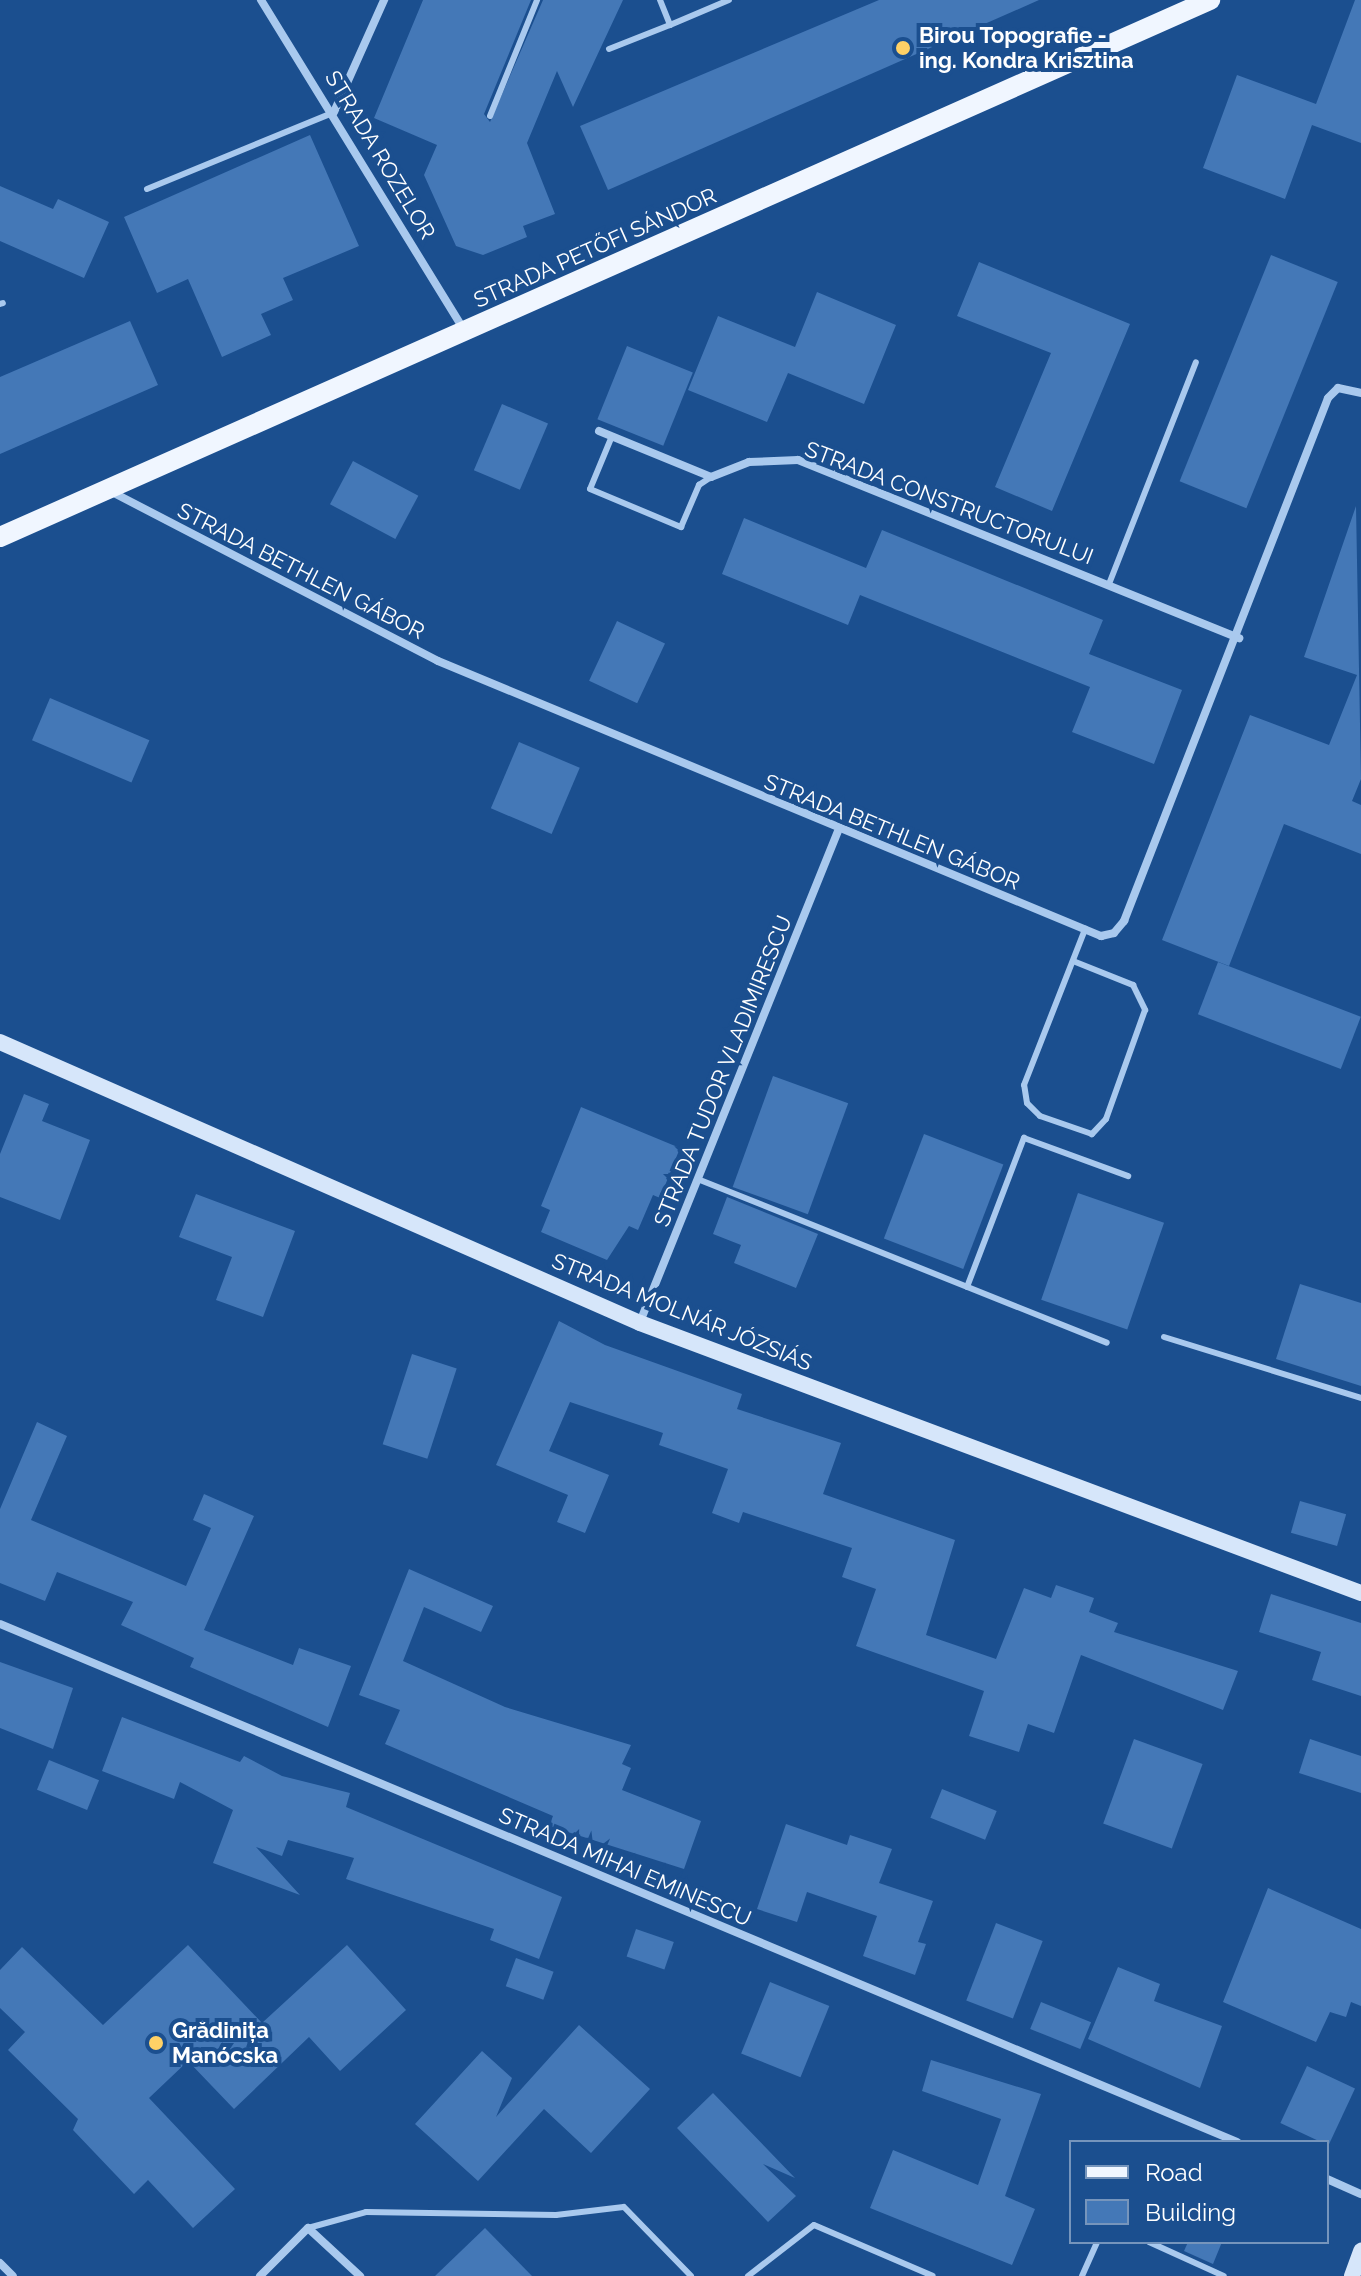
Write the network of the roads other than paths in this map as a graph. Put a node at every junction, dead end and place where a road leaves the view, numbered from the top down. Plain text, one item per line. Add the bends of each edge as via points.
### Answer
1 (261, 0) edge
2 (384, 0) edge
3 (537, 0) edge
4 (660, 0) edge
5 (729, 0) edge
6 (1210, 0) edge
7 (670, 25) junction
8 (609, 49) dead end
9 (334, 112) junction
10 (490, 116) dead end
11 (147, 189) dead end
12 (465, 332) junction
13 (1196, 362) dead end
14 (1361, 393) edge
15 (599, 431) dead end
16 (612, 436) junction
17 (711, 477) junction
18 (105, 488) junction
19 (0, 537) edge
20 (1109, 584) junction
21 (1239, 638) junction
22 (838, 831) junction
23 (1085, 929) junction
24 (1073, 961) junction
25 (0, 1042) edge
26 (1128, 1176) dead end
27 (700, 1180) junction
28 (967, 1287) junction
29 (640, 1323) junction
30 (1164, 1337) dead end
31 (1107, 1343) dead end
32 (1361, 1398) edge
33 (1361, 1593) edge
34 (0, 1624) edge
35 (1232, 2140) edge
36 (1329, 2180) edge
37 (1361, 2194) edge
38 (308, 2228) junction
39 (1096, 2244) edge
40 (1153, 2244) edge
41 (1361, 2251) edge
42 (0, 2263) edge
43 (13, 2276) edge
44 (260, 2276) edge
45 (360, 2276) edge
46 (691, 2276) edge
47 (748, 2276) edge
48 (933, 2276) edge
49 (1082, 2276) edge
50 (1224, 2276) edge
51 (1352, 2276) edge

1 - 9 street, STRADA ROZELOR
2 - 9 street
3 - 10 lane
4 - 7 lane
5 - 7 lane
6 - 12 main road, STRADA PETŐFI SÁNDOR
7 - 8 lane
9 - 11 lane
9 - 12 street, STRADA ROZELOR
12 - 18 main road, STRADA PETŐFI SÁNDOR
13 - 20 lane
14 - 21 street, STRADA BETHLEN GÁBOR via 1338,388 1328,398
15 - 16 street
16 - 17 street
16 - 17 lane via 590,489 681,527 699,485
17 - 20 street, STRADA CONSTRUCTORULUI via 749,462 798,460
18 - 19 main road, STRADA PETŐFI SÁNDOR
18 - 22 street, STRADA BETHLEN GÁBOR via 438,661
20 - 21 street, STRADA CONSTRUCTORULUI
21 - 23 street, STRADA BETHLEN GÁBOR via 1124,921 1114,933
22 - 23 street, STRADA BETHLEN GÁBOR
22 - 27 street, STRADA TUDOR VLADIMIRESCU
23 - 24 lane
24 - 24 lane via 1024,1085 1027,1103 1040,1116 1092,1134 1106,1119 1145,1010 1133,985
25 - 29 street, STRADA MOLNÁR JÓZSIÁS
26 - 28 lane via 1024,1138
27 - 28 lane
27 - 29 street, STRADA TUDOR VLADIMIRESCU
28 - 31 lane
29 - 33 street, STRADA MOLNÁR JÓZSIÁS
30 - 32 lane
34 - 35 street, STRADA MIHAI EMINESCU
36 - 37 street
38 - 44 street
38 - 45 street
38 - 46 lane via 366,2212 556,2215 624,2207
39 - 49 lane
40 - 50 lane
41 - 51 street
42 - 43 street
47 - 48 lane via 814,2225

